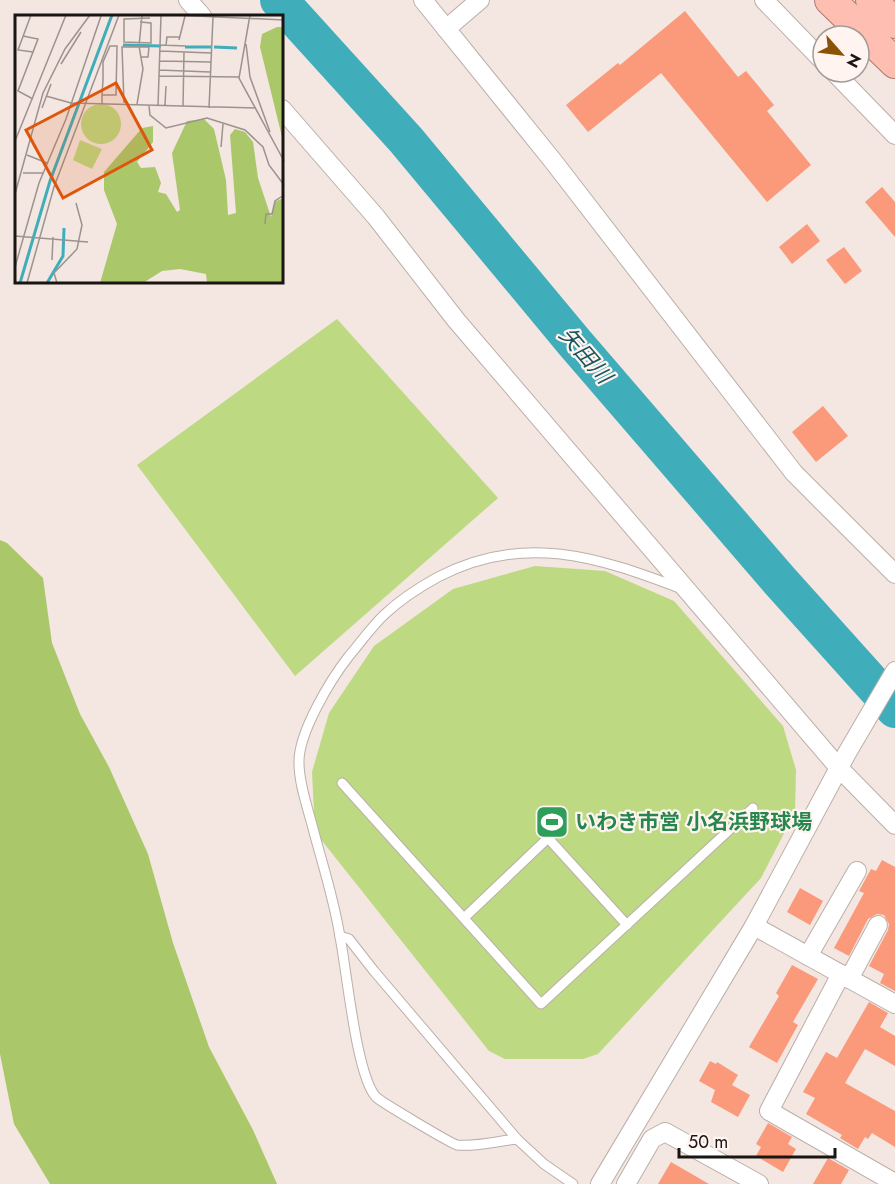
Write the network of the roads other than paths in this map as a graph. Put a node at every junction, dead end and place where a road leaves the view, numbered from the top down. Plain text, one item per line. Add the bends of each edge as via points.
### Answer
1 (188, 0) edge
2 (423, 0) edge
3 (480, 0) edge
4 (764, 0) edge
5 (831, 0) edge
6 (871, 0) edge
7 (201, 15) edge
8 (895, 23) edge
9 (446, 28) junction
10 (811, 49) edge
11 (895, 63) edge
12 (846, 84) edge
13 (284, 111) edge
14 (895, 135) edge
15 (895, 574) edge
16 (687, 591) junction
17 (895, 672) edge
18 (843, 761) junction
19 (342, 783) dead end
20 (753, 808) dead end
21 (895, 825) edge
22 (857, 871) dead end
23 (464, 918) junction
24 (627, 925) junction
25 (878, 925) dead end
26 (754, 926) junction
27 (340, 936) junction
28 (808, 956) junction
29 (845, 976) junction
30 (895, 1004) edge
31 (517, 1139) junction
32 (895, 1183) edge
33 (573, 1184) edge
34 (600, 1184) edge
35 (626, 1184) edge
36 (759, 1184) edge

1 - 7 street
2 - 9 street
3 - 9 street
4 - 10 street
5 - 11 highway
6 - 8 highway
9 - 15 street via 794,473
12 - 14 street
13 - 16 street
16 - 18 street
16 - 27 lane via 586,558 538,552 505,554 469,562 411,591 383,615 335,673 319,702 299,761
17 - 18 street
18 - 21 street
18 - 26 street
19 - 23 lane
20 - 24 lane
22 - 28 street
23 - 24 lane via 541,1004
23 - 24 lane via 548,838
25 - 29 street
26 - 28 street
26 - 34 street
27 - 31 lane via 349,939
27 - 31 lane via 361,1061 371,1091 454,1144
28 - 29 street
29 - 30 street
29 - 32 street via 768,1111
31 - 33 lane
35 - 36 street via 652,1139 664,1132

